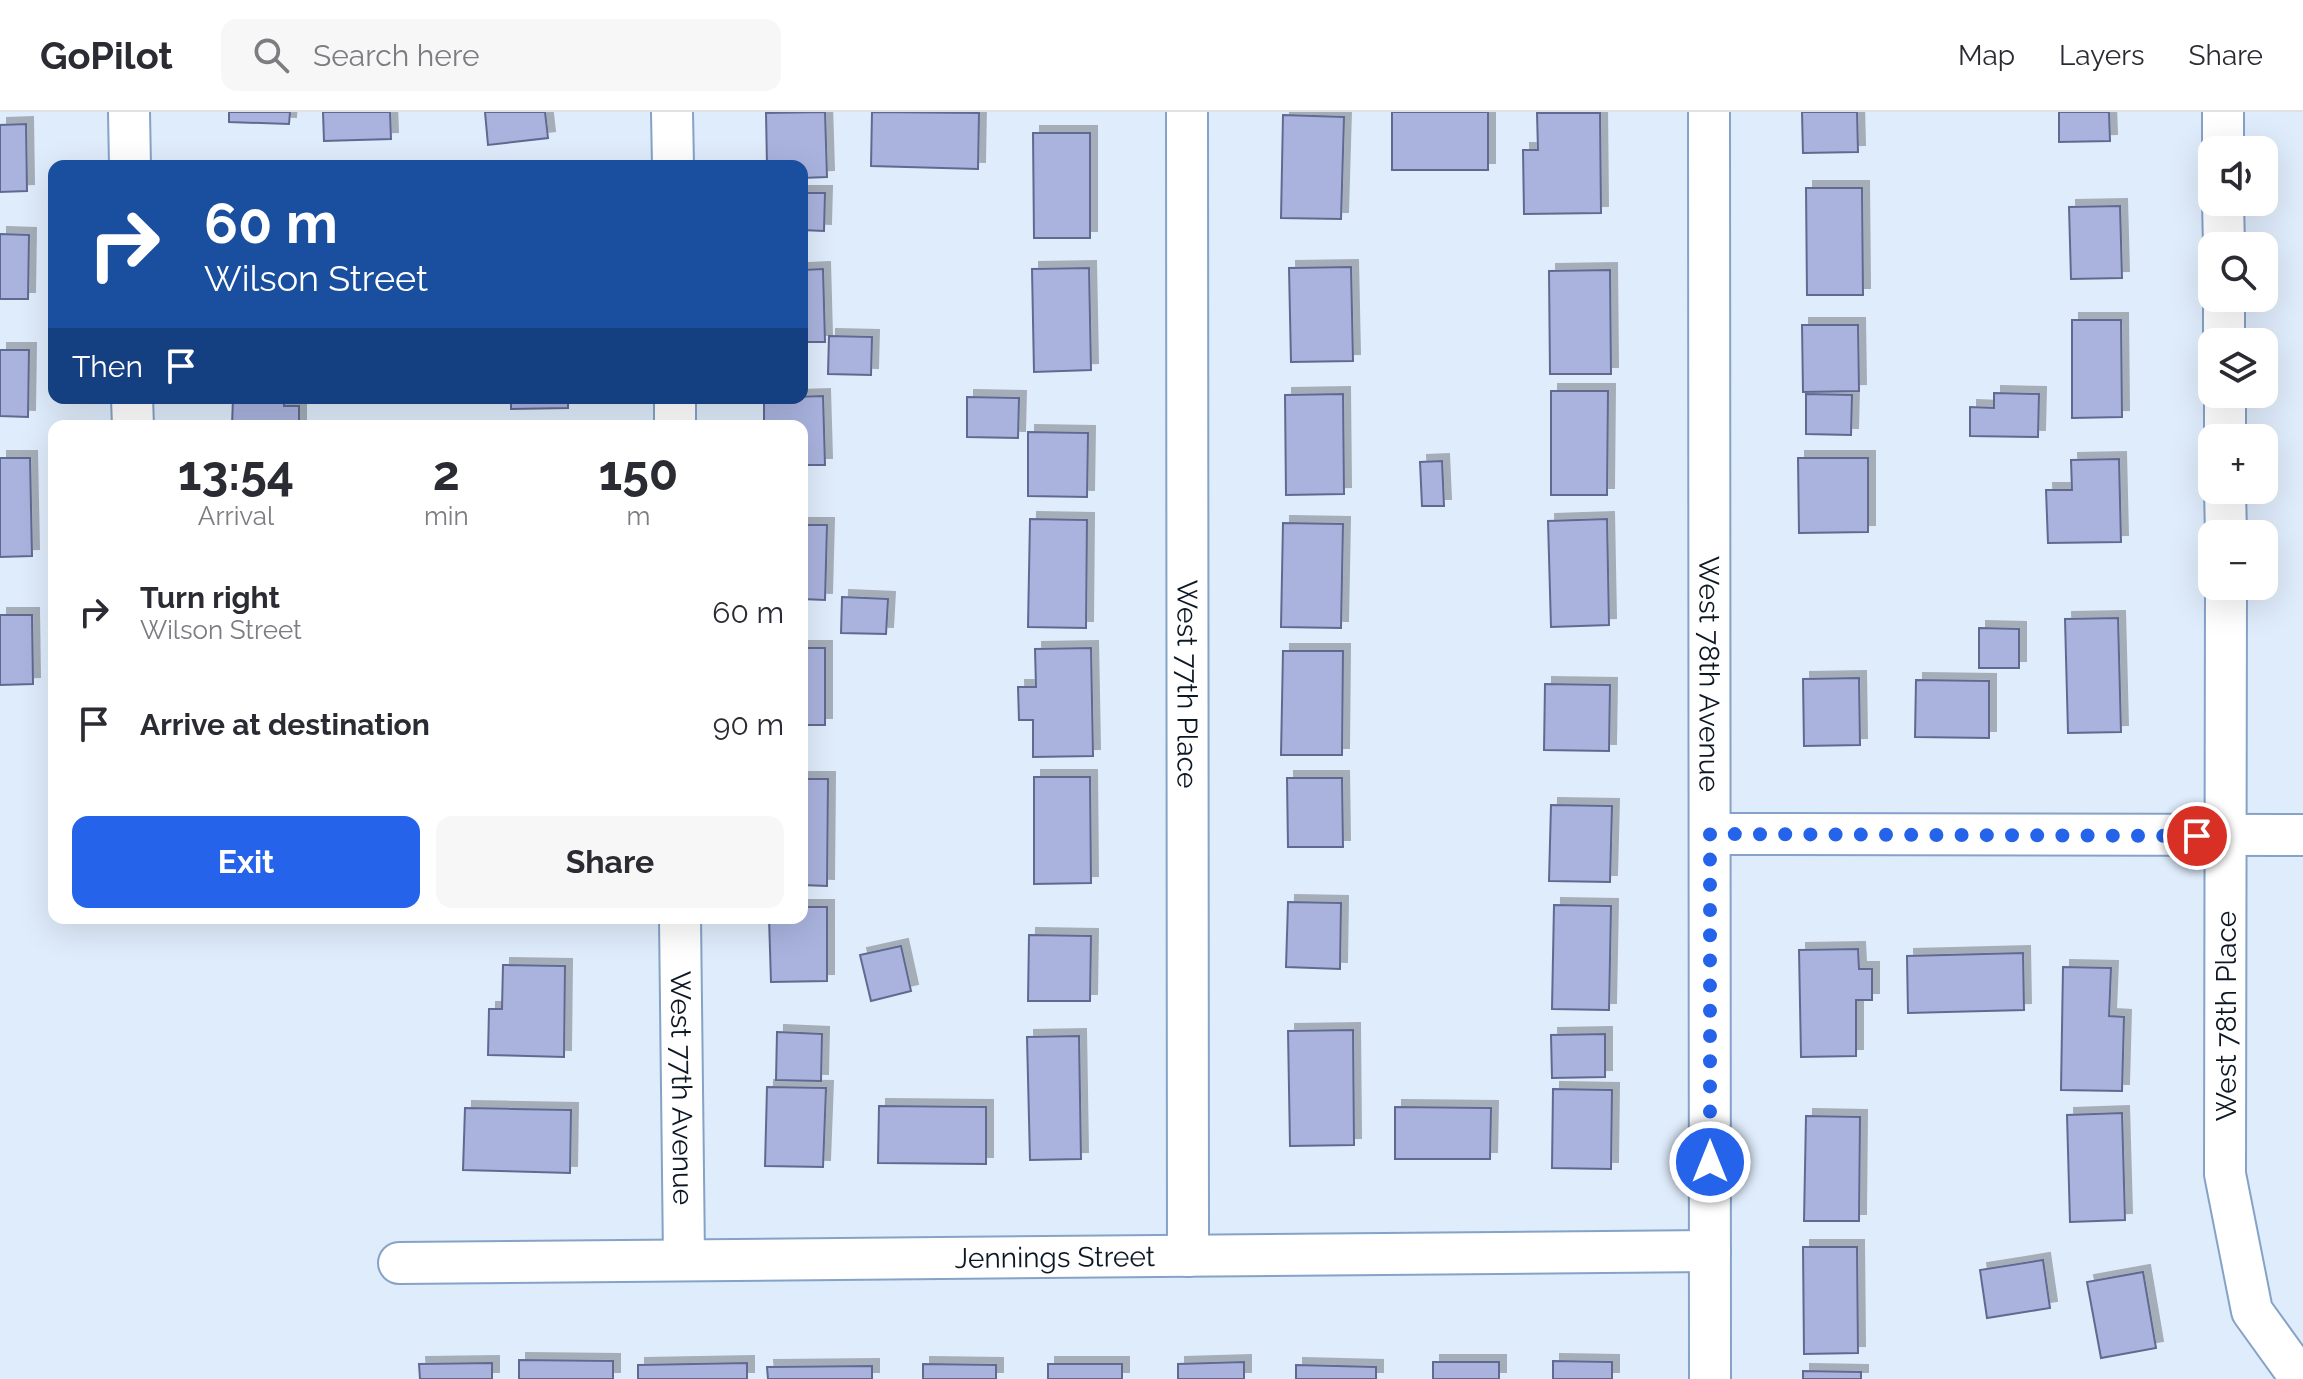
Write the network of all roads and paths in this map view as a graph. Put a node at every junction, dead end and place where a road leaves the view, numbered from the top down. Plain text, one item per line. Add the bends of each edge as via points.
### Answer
1 (129, 112) edge
2 (672, 112) edge
3 (1187, 112) edge
4 (1709, 112) edge
5 (2223, 112) edge
6 (2223, 136) edge
7 (130, 160) edge
8 (673, 160) edge
9 (2226, 600) edge
10 (1710, 834) junction
11 (2303, 835) edge
12 (2228, 836) junction
13 (680, 924) edge
14 (1710, 1251) junction
15 (1188, 1256) junction
16 (684, 1258) junction
17 (399, 1263) dead end
18 (1710, 1379) edge
19 (2301, 1379) edge

1 - 7 street
2 - 8 street
3 - 15 street, West 77th Place
4 - 10 street, West 78th Avenue
5 - 6 street
9 - 12 street, West 78th Place
10 - 12 street
10 - 14 street, West 78th Avenue
11 - 12 street
12 - 19 street, West 78th Place via 2225,1174 2252,1311
13 - 16 street, West 77th Avenue
14 - 15 street, Jennings Street
14 - 18 street, West 78th Avenue
15 - 16 street, Jennings Street
16 - 17 street, Jennings Street

